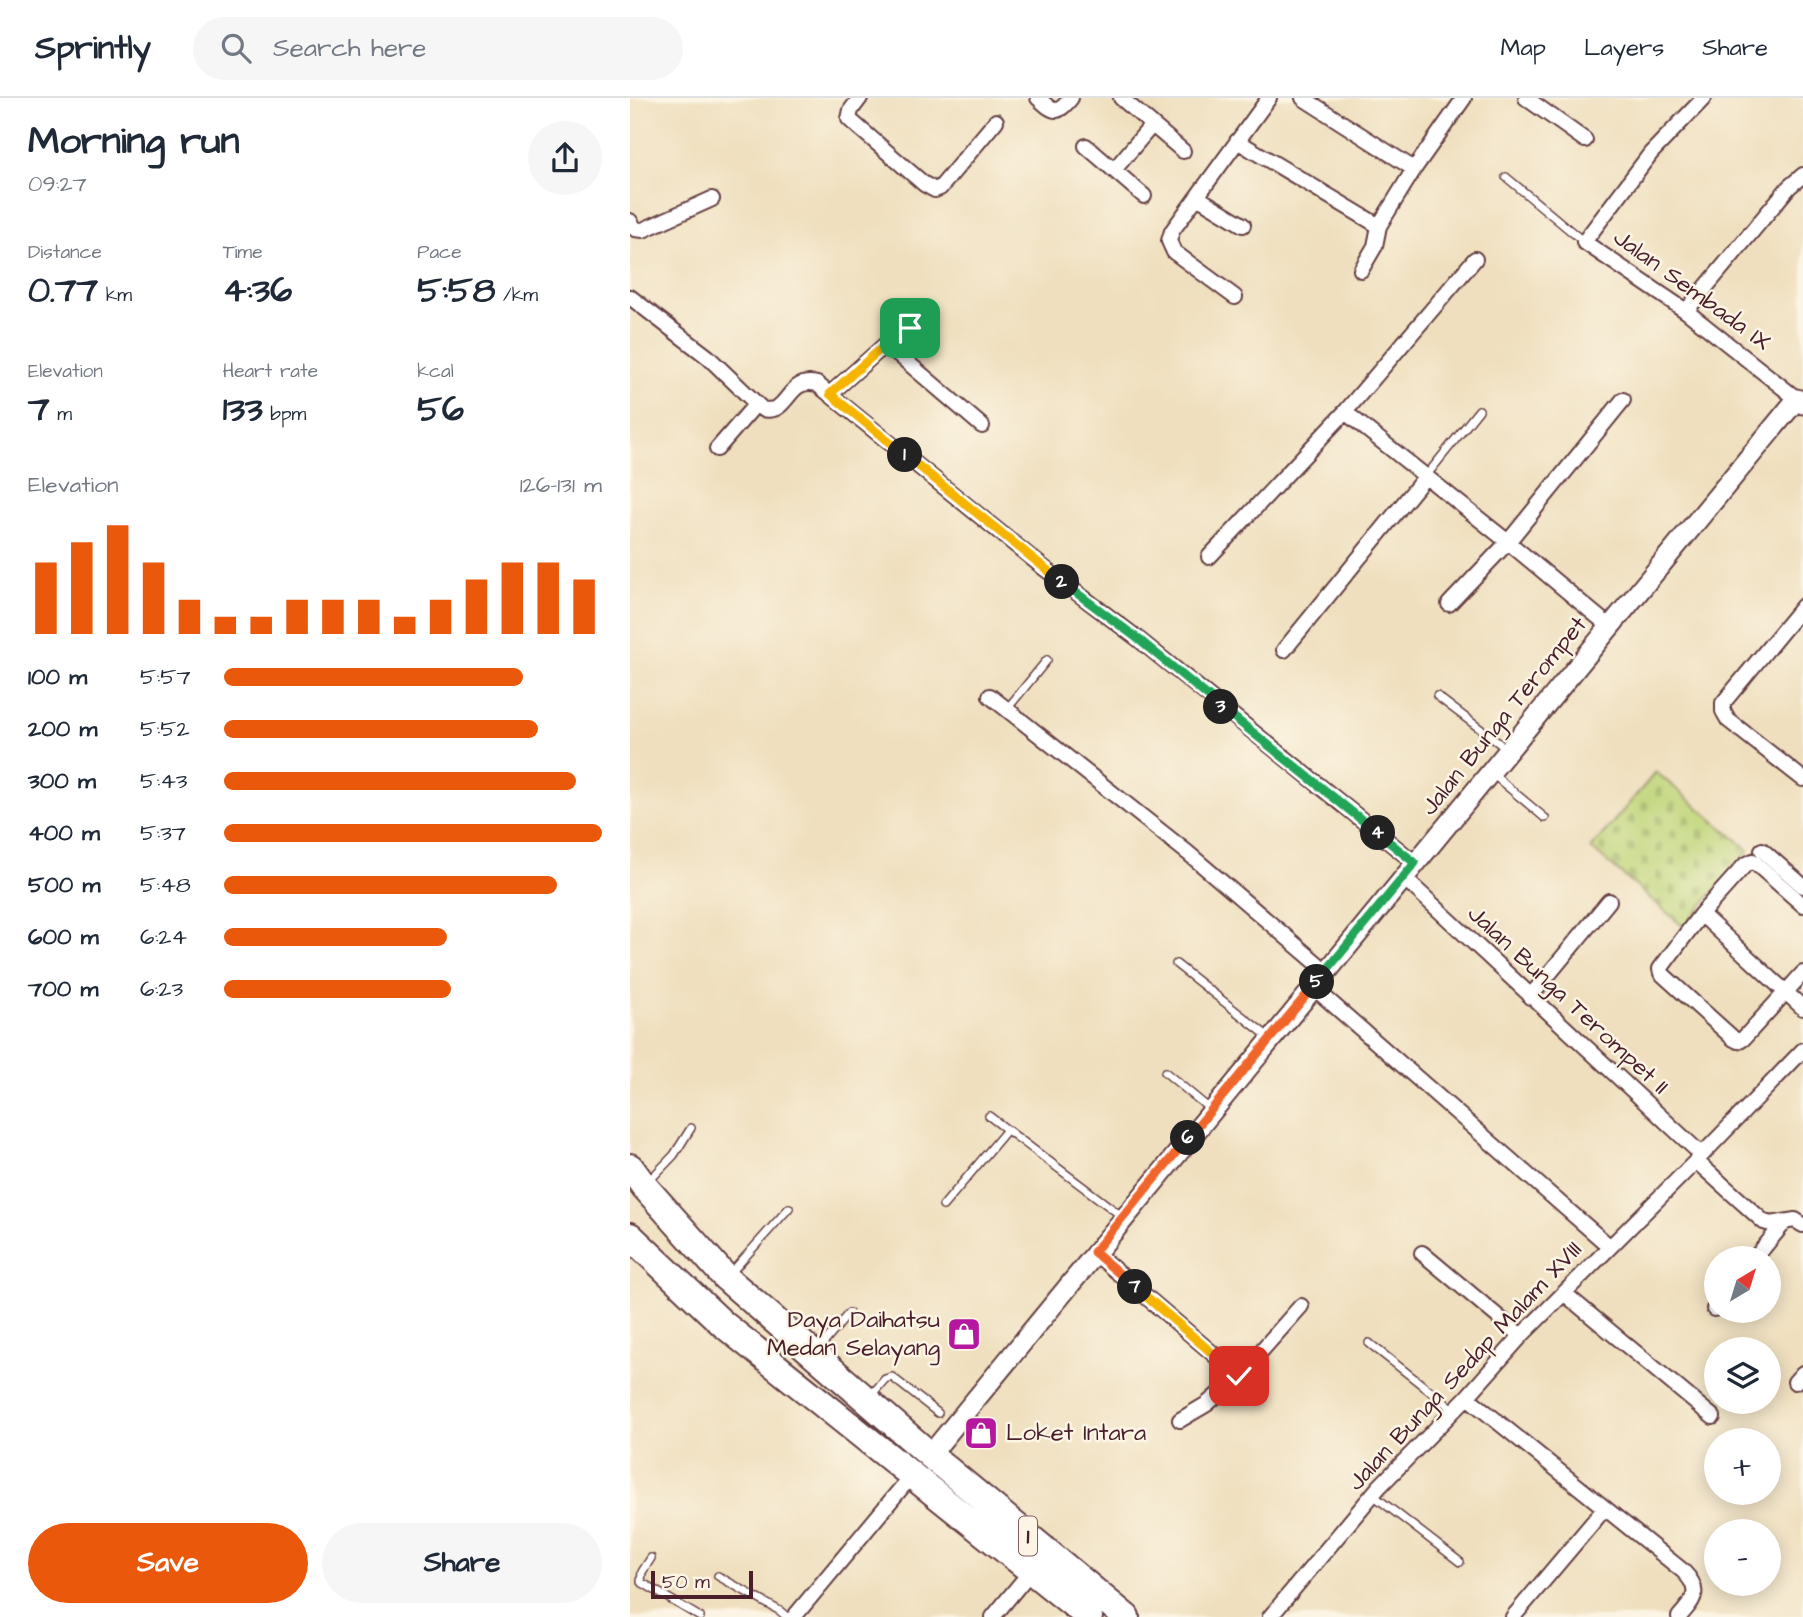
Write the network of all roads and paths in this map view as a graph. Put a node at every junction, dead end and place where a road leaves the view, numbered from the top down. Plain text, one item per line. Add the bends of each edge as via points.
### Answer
1 (860, 98) edge
2 (1038, 98) edge
3 (1071, 98) edge
4 (1121, 98) edge
5 (1269, 98) edge
6 (1303, 98) edge
7 (1526, 98) edge
8 (1704, 98) edge
9 (1458, 100) edge
10 (996, 121) dead end
11 (1152, 125) junction
12 (1585, 140) dead end
13 (1237, 141) junction
14 (1086, 146) dead end
15 (1183, 151) dead end
16 (1414, 169) junction
17 (1114, 170) junction
18 (1803, 175) edge
19 (1506, 177) dead end
20 (1144, 196) dead end
21 (1197, 197) junction
22 (712, 199) dead end
23 (630, 221) edge
24 (1243, 225) dead end
25 (1380, 226) junction
26 (1584, 242) junction
27 (1475, 259) dead end
28 (1361, 270) dead end
29 (1235, 296) dead end
30 (630, 297) edge
31 (1686, 311) junction
32 (910, 328) dead end
33 (886, 344) junction
34 (830, 394) junction
35 (1623, 400) dead end
36 (1800, 402) edge
37 (756, 404) junction
38 (1479, 410) dead end
39 (1345, 412) junction
40 (982, 426) dead end
41 (717, 449) dead end
42 (1426, 476) junction
43 (1508, 542) junction
44 (1209, 557) dead end
45 (1449, 604) dead end
46 (1803, 606) edge
47 (1609, 626) junction
48 (1284, 650) dead end
49 (1047, 660) dead end
50 (990, 696) dead end
51 (1437, 696) dead end
52 (1007, 709) junction
53 (1508, 750) junction
54 (1490, 772) junction
55 (1803, 779) edge
56 (1545, 818) dead end
57 (1762, 850) dead end
58 (1409, 870) junction
59 (1803, 886) edge
60 (1609, 901) dead end
61 (1803, 905) edge
62 (1701, 914) junction
63 (1176, 964) dead end
64 (1326, 971) junction
65 (1803, 973) edge
66 (1313, 987) junction
67 (1784, 991) junction
68 (1530, 997) junction
69 (1803, 1009) edge
70 (1270, 1038) junction
71 (1803, 1050) edge
72 (1166, 1072) dead end
73 (1211, 1110) junction
74 (989, 1116) dead end
75 (691, 1128) dead end
76 (1006, 1130) junction
77 (1699, 1158) junction
78 (637, 1176) edge
79 (943, 1206) dead end
80 (789, 1208) dead end
81 (1123, 1217) junction
82 (1784, 1223) junction
83 (1802, 1223) edge
84 (630, 1236) edge
85 (1765, 1246) edge
86 (1609, 1247) junction
87 (1094, 1252) junction
88 (1422, 1253) dead end
89 (726, 1279) junction
90 (1564, 1294) junction
91 (1301, 1306) dead end
92 (849, 1313) dead end
93 (1521, 1336) junction
94 (1369, 1343) dead end
95 (814, 1355) junction
96 (1239, 1376) junction
97 (1467, 1397) junction
98 (867, 1401) junction
99 (1454, 1410) junction
100 (938, 1413) dead end
101 (1713, 1417) dead end
102 (1180, 1420) dead end
103 (921, 1464) junction
104 (1373, 1495) junction
105 (1605, 1508) junction
106 (651, 1558) dead end
107 (1460, 1562) dead end
108 (1031, 1571) junction
109 (718, 1576) dead end
110 (699, 1617) edge
111 (787, 1617) edge
112 (793, 1617) edge
113 (993, 1617) edge
114 (1089, 1617) edge
115 (1126, 1617) edge
116 (1270, 1617) edge
117 (1513, 1617) edge
118 (1679, 1617) edge

1 - 10 street via 849,119 935,190
2 - 3 street via 1056,111
4 - 11 street
5 - 13 street
6 - 16 street
7 - 12 street
8 - 26 street via 1651,153
9 - 16 street
11 - 15 street
11 - 17 street
13 - 21 street
13 - 25 street
14 - 17 street
16 - 25 street
17 - 20 street
18 - 31 street
19 - 26 lane
21 - 24 street
21 - 29 street via 1169,241 1174,252
22 - 23 street via 643,230 635,229
25 - 28 street
26 - 31 street, Jalan Sembada IX
27 - 39 street
30 - 37 street via 708,357
31 - 36 street, Jalan Sembada IX
32 - 33 street
33 - 34 street
33 - 40 street
34 - 37 street via 817,384 803,383 774,410
34 - 58 street, Jalan Bunga Terompet II via 1137,638
35 - 43 street
36 - 47 street, Jalan Bunga Terompet
37 - 41 street
38 - 42 lane
39 - 42 street
39 - 44 street
42 - 43 street
42 - 48 street
43 - 45 street
43 - 47 street
46 - 55 street via 1723,703 1723,711 1728,720
47 - 53 street, Jalan Bunga Terompet
49 - 52 lane
50 - 52 street
51 - 53 lane
52 - 64 street via 1188,853
53 - 54 street, Jalan Bunga Terompet
54 - 56 lane
54 - 58 street, Jalan Bunga Terompet
57 - 59 street
58 - 64 street, Jalan Bunga Terompet
58 - 68 street, Jalan Bunga Terompet II
60 - 68 street
61 - 62 street via 1753,861
62 - 67 street
62 - 67 street via 1661,964 1661,973 1738,1041
63 - 70 lane
64 - 66 street, Jalan Bunga Terompet
65 - 67 street
66 - 70 street, Jalan Bunga Terompet
66 - 86 street
67 - 69 street
68 - 77 street, Jalan Bunga Terompet II
70 - 73 street, Jalan Bunga Terompet
71 - 77 street, Jalan Bunga Sedap Malam XVIII
72 - 73 lane
73 - 81 street, Jalan Bunga Terompet
74 - 76 lane
75 - 78 lane via 674,1155
76 - 79 lane
76 - 81 lane
77 - 82 street, Jalan Bunga Terompet II via 1764,1222
77 - 86 street, Jalan Bunga Sedap Malam XVIII
78 - 89 highway, 1
80 - 89 lane
81 - 87 street, Jalan Bunga Terompet
82 - 83 street, Jalan Bunga Terompet II
82 - 85 street
84 - 103 highway, 1 via 723,1324
86 - 90 street, Jalan Bunga Sedap Malam XVIII
87 - 96 street
87 - 103 street, Jalan Bunga Terompet
88 - 93 street
89 - 95 highway, 1
90 - 93 street, Jalan Bunga Sedap Malam XVIII
90 - 101 street
91 - 96 street
92 - 95 lane
93 - 97 street, Jalan Bunga Sedap Malam XVIII
94 - 99 lane
95 - 98 highway, 1
96 - 102 street
97 - 99 street, Jalan Bunga Sedap Malam XVIII
97 - 105 street
98 - 100 lane via 892,1377
98 - 103 highway, 1
99 - 104 street, Jalan Bunga Sedap Malam XVIII
103 - 108 highway, 1
103 - 112 street
103 - 115 highway, 1
104 - 107 lane
104 - 116 street, Jalan Bunga Sedap Malam XVIII
105 - 117 street
105 - 118 street via 1692,1580 1691,1604
106 - 110 lane via 641,1582
108 - 113 street
108 - 114 highway, 1
109 - 111 lane

